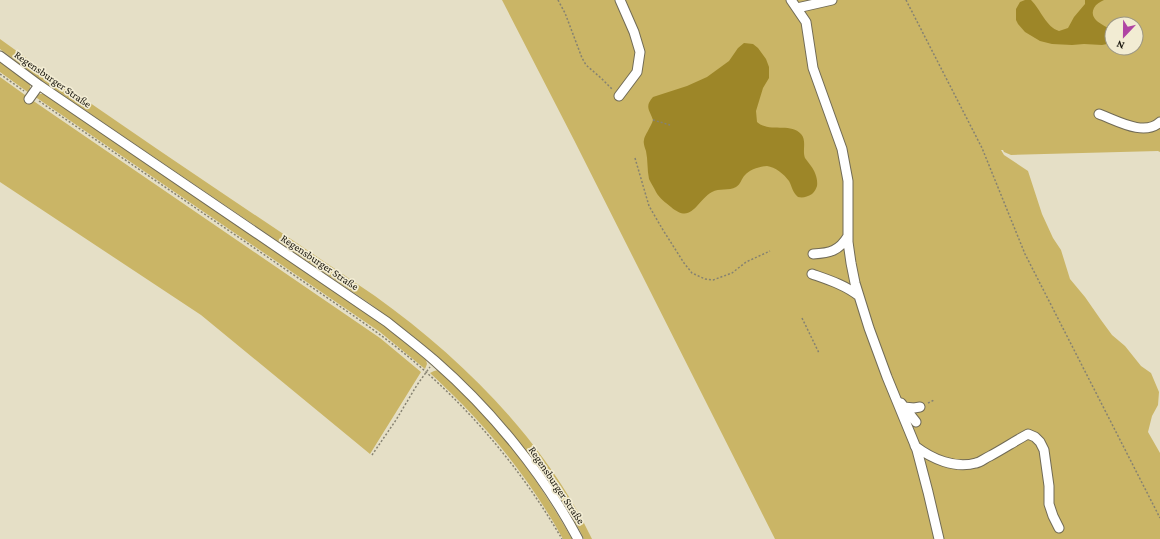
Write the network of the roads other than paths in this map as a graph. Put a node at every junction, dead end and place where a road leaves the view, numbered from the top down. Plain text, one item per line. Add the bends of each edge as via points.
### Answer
1 (620, 0) edge
2 (791, 0) edge
3 (832, 0) edge
4 (798, 8) junction
5 (0, 56) edge
6 (39, 84) junction
7 (619, 96) road end
8 (30, 97) road end
9 (1099, 114) dead end
10 (1160, 122) edge
11 (848, 236) junction
12 (813, 254) dead end
13 (812, 274) dead end
14 (859, 296) junction
15 (894, 394) junction
16 (904, 407) junction
17 (920, 407) dead end
18 (916, 422) dead end
19 (915, 446) junction
20 (1059, 528) dead end
21 (578, 539) edge
22 (939, 539) edge

1 - 7 street via 640,52 637,72
2 - 4 street
3 - 4 street
4 - 11 street via 806,22 813,68 842,149 848,181
5 - 6 street, Regensburger Straße
6 - 8 street
6 - 21 street, Regensburger Straße via 387,322 435,361 471,395 516,446 564,514
9 - 10 street via 1142,128 1150,128
11 - 12 street via 844,244 831,252
11 - 14 street
13 - 14 street via 851,289
14 - 15 street
15 - 16 street
15 - 19 street
16 - 17 street
16 - 18 street
19 - 20 street via 939,460 968,465 978,463 1028,434 1035,437 1044,450 1049,504
19 - 22 street

